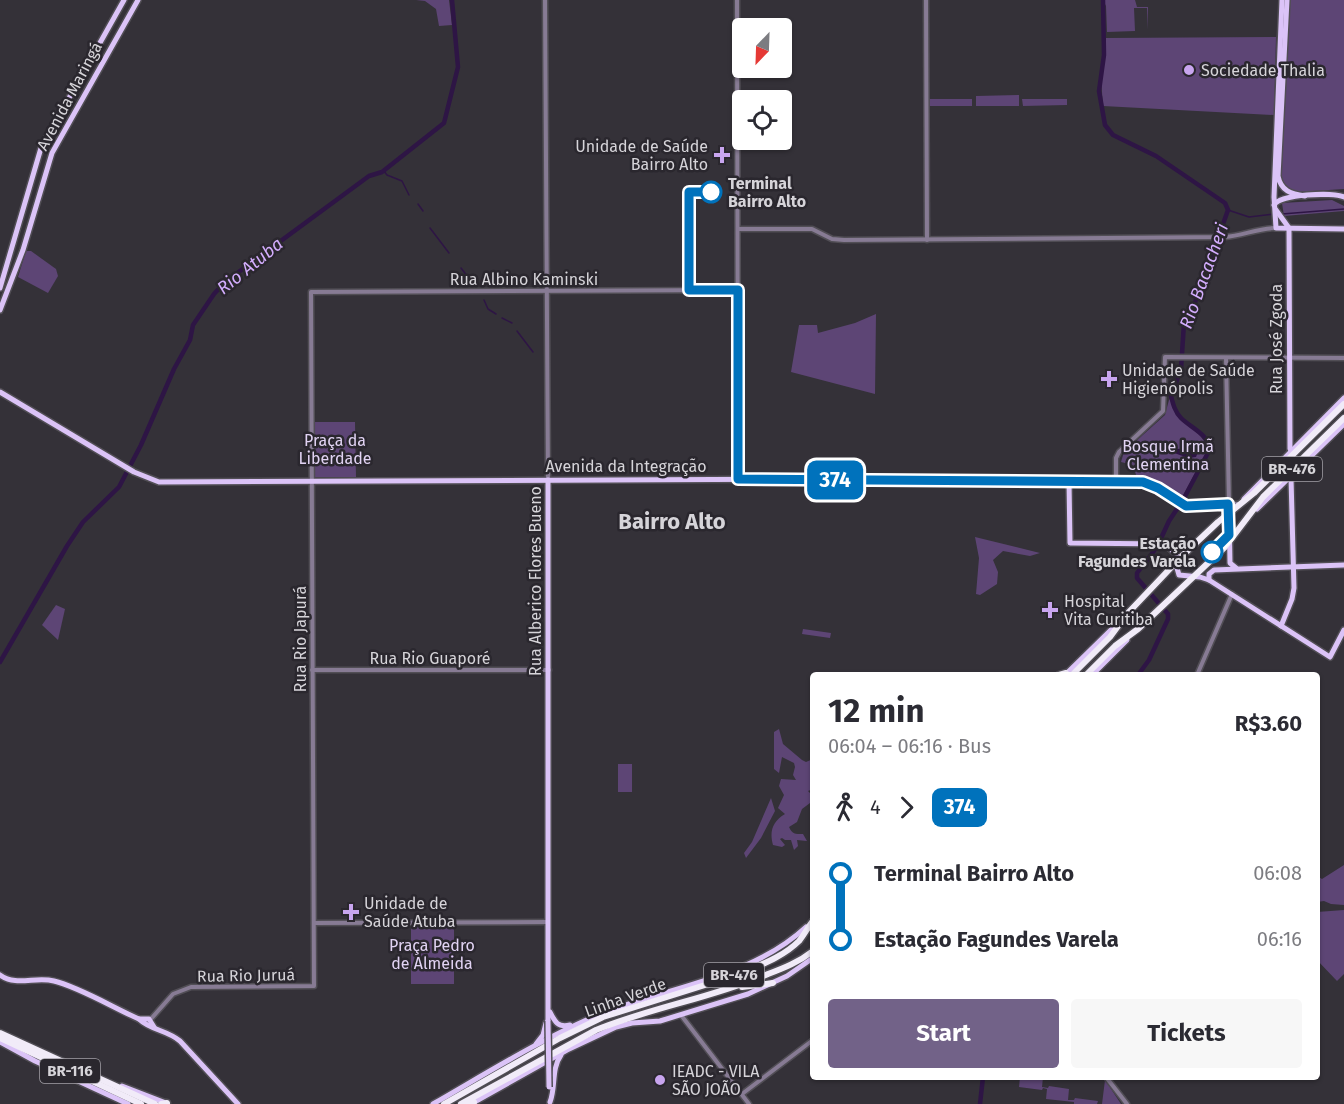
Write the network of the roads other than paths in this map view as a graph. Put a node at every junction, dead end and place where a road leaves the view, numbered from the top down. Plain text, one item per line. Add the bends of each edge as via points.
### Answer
1 (124, 0) edge
2 (138, 0) edge
3 (546, 0) edge
4 (737, 0) edge
5 (926, 0) edge
6 (1285, 0) edge
7 (108, 28) junction
8 (118, 34) junction
9 (81, 76) junction
10 (91, 82) junction
11 (1305, 196) junction
12 (1344, 197) edge
13 (1276, 211) junction
14 (1276, 228) junction
15 (1289, 228) junction
16 (738, 229) junction
17 (1344, 229) edge
18 (927, 240) junction
19 (10, 255) junction
20 (20, 260) junction
21 (0, 288) edge
22 (738, 290) junction
23 (547, 291) junction
24 (311, 292) joint
25 (0, 310) edge
26 (1226, 358) junction
27 (1290, 358) junction
28 (1344, 358) edge
29 (0, 392) edge
30 (1344, 398) edge
31 (1344, 404) edge
32 (1344, 418) edge
33 (1344, 424) edge
34 (1290, 448) dead end
35 (1291, 478) dead end
36 (738, 479) junction
37 (548, 480) junction
38 (311, 481) junction
39 (1069, 482) junction
40 (1116, 482) junction
41 (1228, 504) junction
42 (1240, 504) junction
43 (1229, 512) junction
44 (1244, 522) junction
45 (1230, 542) junction
46 (1177, 562) junction
47 (1344, 565) edge
48 (1293, 566) junction
49 (1236, 568) junction
50 (1195, 576) junction
51 (1209, 580) junction
52 (1232, 594) junction
53 (1281, 626) junction
54 (1138, 629) junction
55 (1344, 630) edge
56 (549, 669) junction
57 (312, 670) junction
58 (1070, 672) edge
59 (1089, 672) edge
60 (1095, 672) edge
61 (1198, 672) edge
62 (549, 922) junction
63 (314, 923) junction
64 (810, 924) edge
65 (810, 925) edge
66 (549, 946) junction
67 (810, 953) edge
68 (810, 960) edge
69 (0, 975) edge
70 (773, 984) junction
71 (314, 986) joint
72 (727, 989) junction
73 (548, 994) junction
74 (640, 1004) junction
75 (624, 1005) junction
76 (550, 1012) junction
77 (681, 1015) junction
78 (148, 1021) junction
79 (549, 1021) junction
80 (580, 1022) junction
81 (609, 1025) junction
82 (0, 1033) edge
83 (595, 1036) junction
84 (0, 1040) edge
85 (810, 1042) edge
86 (530, 1050) junction
87 (567, 1050) junction
88 (505, 1064) junction
89 (487, 1080) junction
90 (1108, 1080) edge
91 (103, 1081) junction
92 (465, 1092) junction
93 (742, 1094) junction
94 (471, 1103) edge
95 (550, 1103) edge
96 (128, 1104) edge
97 (141, 1104) edge
98 (155, 1104) edge
99 (161, 1104) edge
100 (167, 1104) edge
101 (238, 1104) edge
102 (434, 1104) edge
103 (444, 1104) edge
104 (461, 1104) edge
105 (749, 1104) edge
106 (1127, 1104) edge

1 - 7 main road, Avenida Maringá
2 - 8 main road, Avenida Maringá
3 - 23 street, Rua Alberico Flores Bueno
4 - 16 street
5 - 18 street
6 - 11 main road via 1278,176 1285,190
6 - 13 main road
7 - 8 main road
7 - 9 main road, Avenida Maringá
8 - 10 main road, Avenida Maringá
9 - 10 main road via 84,82
9 - 19 main road, Avenida Maringá via 41,148
10 - 20 main road, Avenida Maringá via 52,153
11 - 12 main road
11 - 13 main road via 1280,199
13 - 14 main road
13 - 15 main road
14 - 15 main road
14 - 18 street via 1224,237
15 - 17 main road
15 - 27 main road, Rua José Zgoda
16 - 18 street via 809,229 832,239
16 - 22 street
19 - 20 main road via 17,253
19 - 21 main road, Avenida Maringá
20 - 25 main road, Avenida Maringá
22 - 23 street, Rua Albino Kaminski
22 - 36 street
23 - 24 street, Rua Albino Kaminski
23 - 37 street, Rua Alberico Flores Bueno
24 - 38 street, Rua Rio Japurá
26 - 27 street
26 - 40 street via 1165,357 1164,409 1117,454
26 - 41 street
27 - 28 street
27 - 34 main road, Rua José Zgoda
29 - 38 main road, Avenida da Integração via 151,480
30 - 42 main road
31 - 42 highway, BR-476
32 - 44 highway, BR-476 via 1266,494
33 - 44 main road
35 - 48 main road
36 - 37 main road, Avenida da Integração
36 - 39 main road, Avenida da Integração
37 - 38 main road, Avenida da Integração
37 - 56 main road, Rua Alberico Flores Bueno
38 - 57 street, Rua Rio Japurá
39 - 40 main road, Avenida da Integração
39 - 46 main road via 1070,543 1166,545 1176,554
40 - 41 main road, Avenida da Integração via 1147,483 1186,506
41 - 42 street
41 - 43 main road
42 - 43 highway, BR-476
43 - 45 main road
43 - 46 highway, BR-476
44 - 45 highway, BR-476
45 - 49 main road via 1230,565
45 - 50 highway, BR-476
46 - 50 main road via 1179,575
46 - 58 highway, BR-476 via 1110,637
47 - 48 main road
48 - 49 main road
48 - 53 main road via 1293,595
49 - 51 main road via 1212,570
50 - 51 main road
50 - 54 highway, BR-476
51 - 52 main road
52 - 53 main road
52 - 61 street
53 - 55 main road via 1330,657
54 - 59 highway, BR-476
54 - 60 main road
56 - 57 street, Rua Rio Guaporé
56 - 62 main road, Rua Alberico Flores Bueno
57 - 63 street, Rua Rio Japurá
62 - 63 street
62 - 66 main road, Rua Alberico Flores Bueno
63 - 71 street, Rua Rio Japurá
64 - 75 main road via 794,939 755,961
65 - 74 highway, Linha Verde / BR-476 via 795,944 761,965
66 - 73 main road, Rua Alberico Flores Bueno
66 - 76 main road, Rua Alberico Flores Bueno
67 - 72 highway, Linha Verde / BR-476 via 791,965
68 - 70 main road
69 - 78 main road via 13,981 55,981
70 - 72 highway
70 - 77 main road
71 - 78 street, Rua Rio Juruá via 191,987 173,994
72 - 81 highway, Linha Verde / BR-476
73 - 79 main road, Rua Alberico Flores Bueno
73 - 86 main road via 544,1032
74 - 75 highway
74 - 89 highway, Linha Verde / BR-476 via 582,1027
75 - 80 main road
76 - 79 main road, Rua Alberico Flores Bueno
76 - 80 main road via 560,1026
77 - 83 main road via 616,1027
77 - 93 street
78 - 101 main road via 180,1041
79 - 95 main road, Rua Alberico Flores Bueno, bridge
80 - 86 main road
81 - 83 highway
81 - 104 highway, Linha Verde / BR-476
82 - 91 highway, BR-116
83 - 87 main road
84 - 96 main road via 35,1061
84 - 97 highway, BR-116
85 - 93 street
86 - 88 main road
87 - 94 main road
87 - 95 main road via 555,1066
88 - 89 highway
88 - 102 main road
89 - 92 highway, Linha Verde / BR-476
90 - 106 street
91 - 98 highway, BR-116
91 - 100 main road
92 - 102 highway
92 - 103 highway, Linha Verde / BR-476
93 - 105 street
99 - 100 highway

